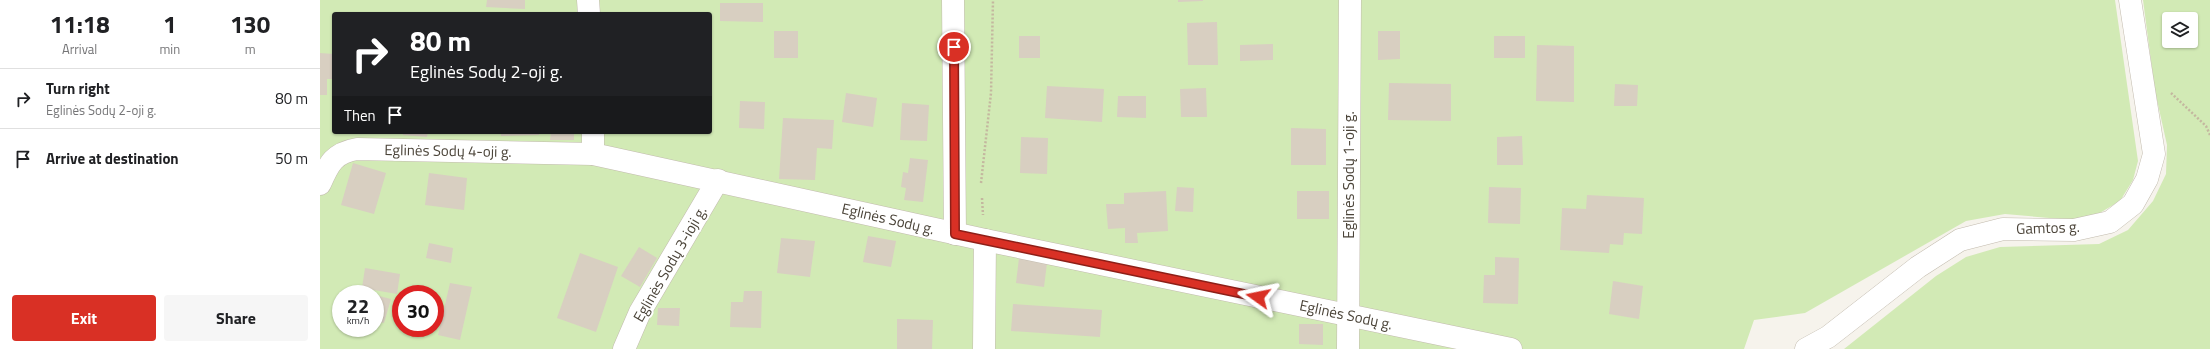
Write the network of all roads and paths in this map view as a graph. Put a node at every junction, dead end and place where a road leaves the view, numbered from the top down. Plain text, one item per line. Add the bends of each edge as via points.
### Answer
1 (588, 0) edge
2 (953, 0) edge
3 (993, 0) edge
4 (1350, 0) edge
5 (2130, 0) edge
6 (589, 12) edge
7 (2167, 89) dead end
8 (593, 134) edge
9 (2210, 135) edge
10 (593, 154) junction
11 (718, 180) junction
12 (320, 184) edge
13 (981, 188) dead end
14 (982, 195) dead end
15 (955, 234) junction
16 (985, 240) junction
17 (1349, 316) junction
18 (624, 349) edge
19 (984, 349) edge
20 (1348, 349) edge
21 (1511, 349) edge
22 (1806, 349) edge

1 - 6 street
2 - 15 street
3 - 13 path via 991,93
4 - 17 street, Eglinės Sodų 1-oji g.
5 - 22 street, Gamtos g. via 2154,154 2147,179 2133,204 2110,222 2074,230 2003,229 1960,240 1918,267 1828,337
7 - 9 path via 2206,126
8 - 10 street
10 - 11 street, Eglinės Sodų g.
10 - 12 street, Eglinės Sodų 4-oji g. via 357,149 344,151 336,157 328,166
11 - 15 street, Eglinės Sodų g.
11 - 18 street, Eglinės Sodų 3-ioji g. via 640,312
14 - 16 path
15 - 16 street, Eglinės Sodų g.
16 - 17 street, Eglinės Sodų g.
16 - 19 street
17 - 20 street, Eglinės Sodų 1-oji g.
17 - 21 street, Eglinės Sodų g.

